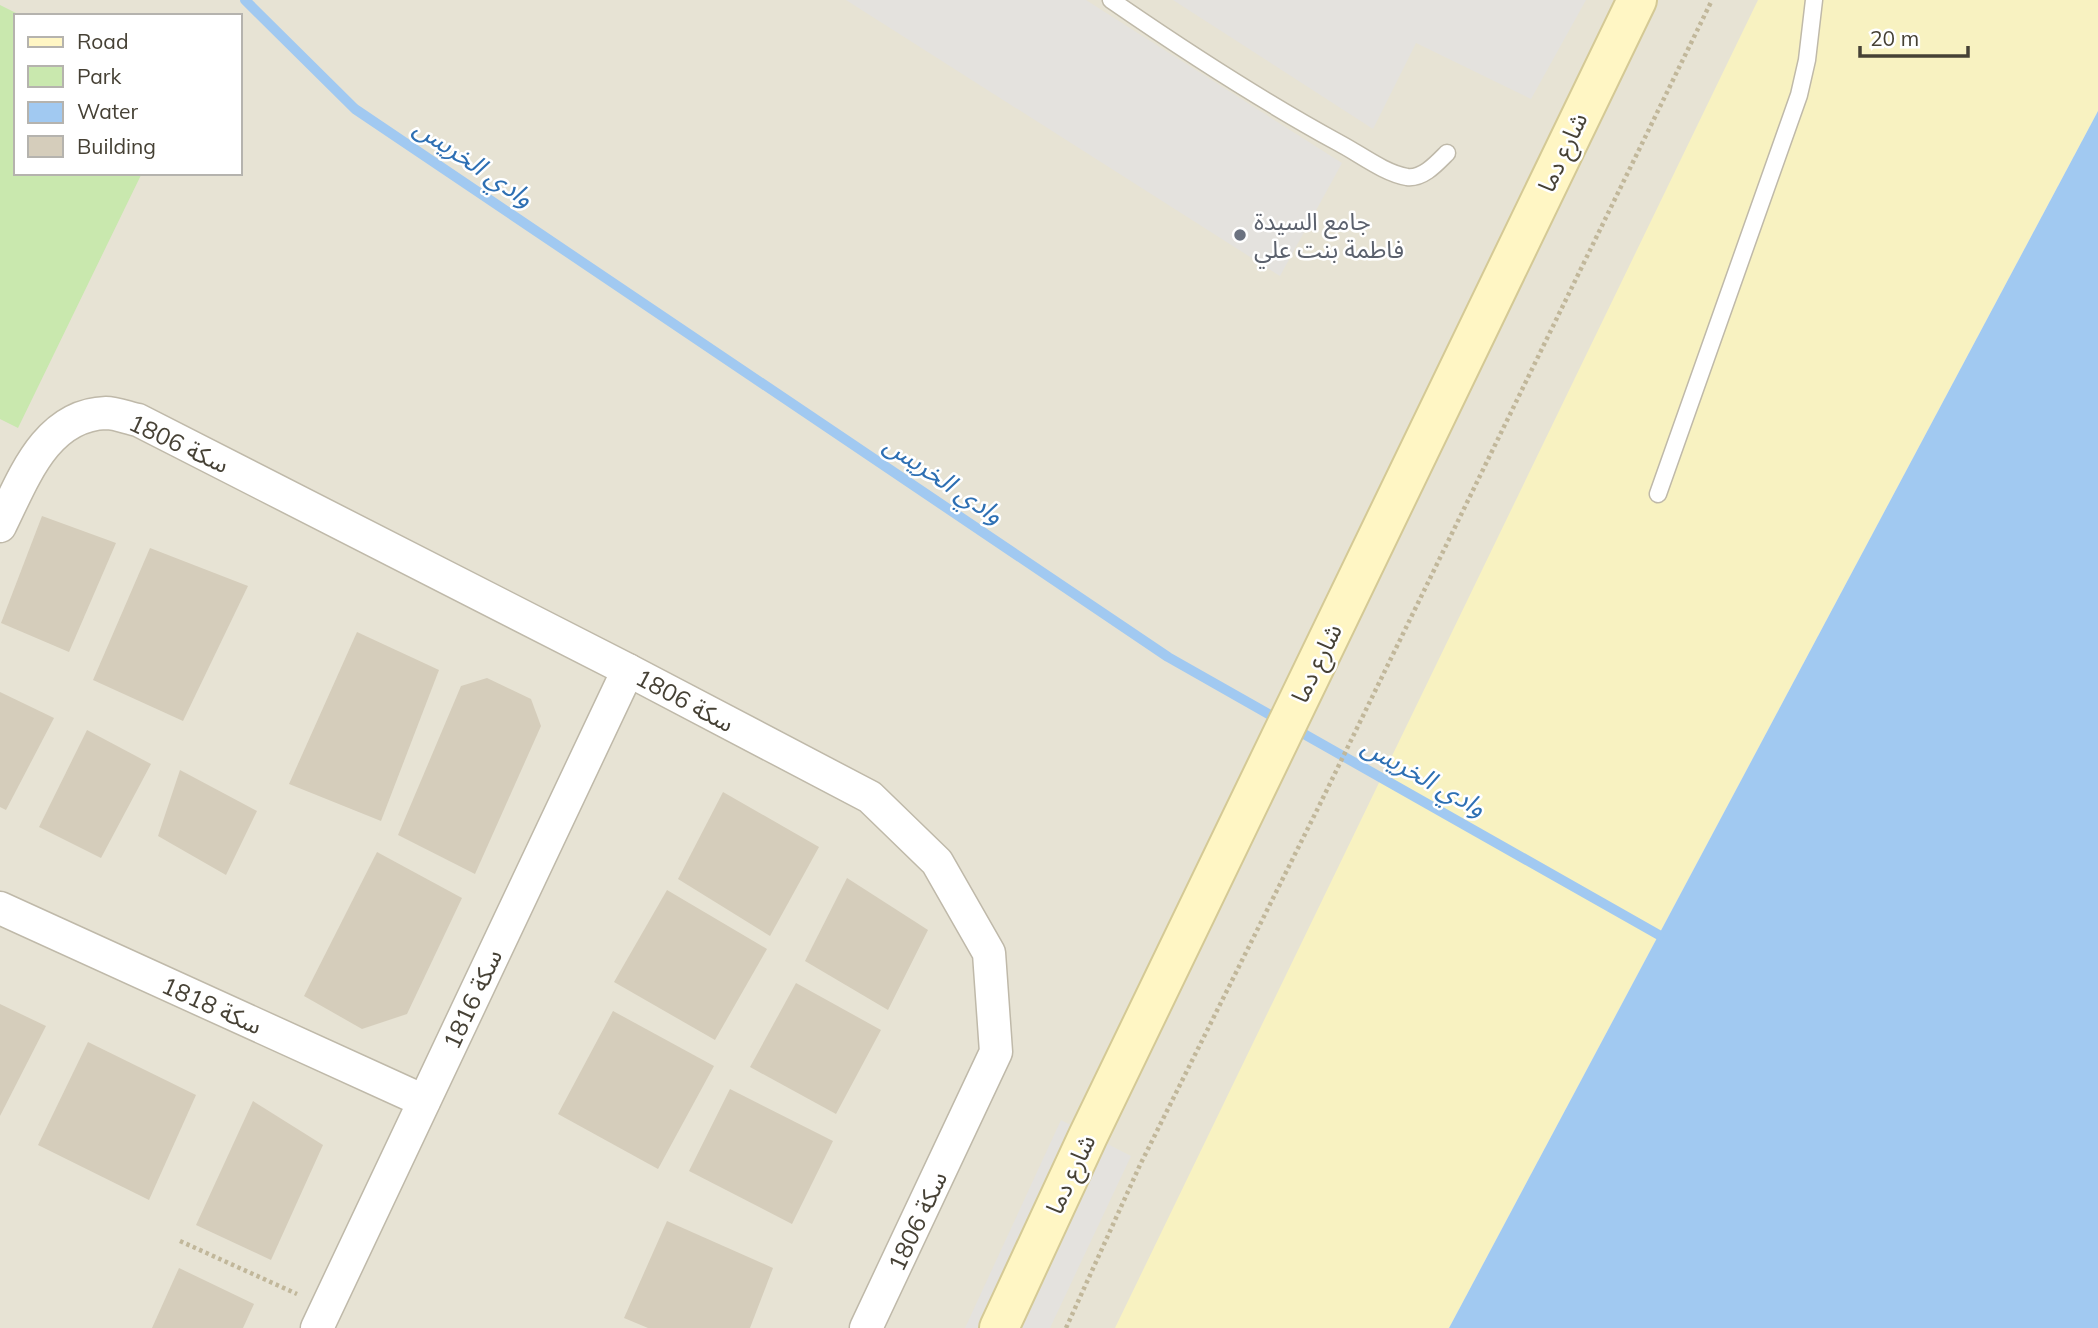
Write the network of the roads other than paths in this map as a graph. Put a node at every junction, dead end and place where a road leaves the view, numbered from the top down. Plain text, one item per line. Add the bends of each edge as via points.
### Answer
1 (1111, 0) edge
2 (1637, 0) edge
3 (1814, 0) edge
4 (1447, 153) dead end
5 (1658, 494) dead end
6 (0, 526) edge
7 (628, 670) junction
8 (0, 908) edge
9 (424, 1101) junction
10 (322, 1317) edge
11 (866, 1328) edge
12 (999, 1328) edge

1 - 4 lane via 1297,120 1390,171 1409,177 1432,169
2 - 12 main road, شارع دما
3 - 5 lane via 1799,95
6 - 7 street, سكة 1806 via 53,434 80,417 108,413 138,420
7 - 9 street, سكة 1816
7 - 11 street, سكة 1806 via 870,797 937,862 989,953 996,1052
8 - 9 street, سكة 1818
9 - 10 street, سكة 1816

